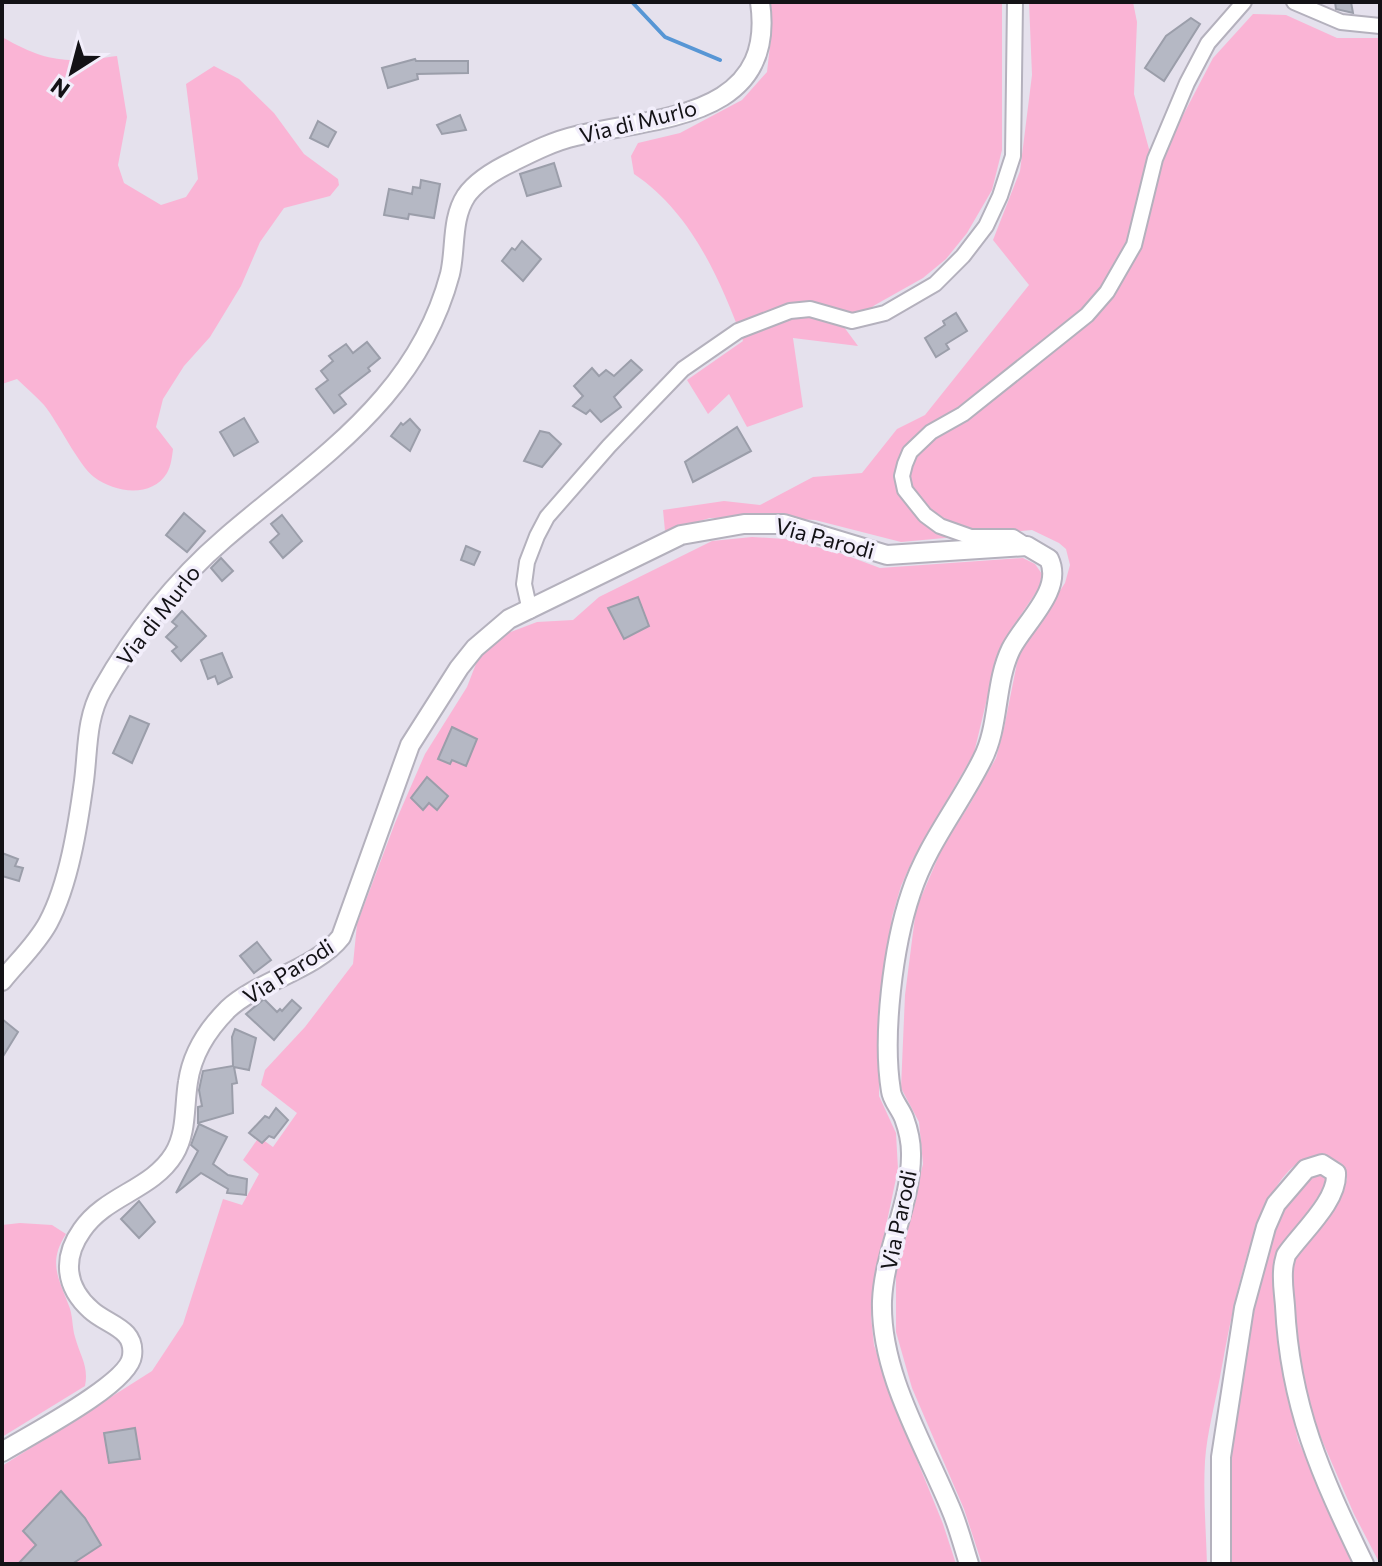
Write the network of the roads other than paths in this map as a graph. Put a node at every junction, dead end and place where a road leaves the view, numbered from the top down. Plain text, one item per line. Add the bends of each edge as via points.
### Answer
1 (760, 2) edge
2 (1015, 2) edge
3 (1244, 2) edge
4 (1294, 2) edge
5 (1380, 26) edge
6 (1027, 546) junction
7 (530, 611) junction
8 (2, 981) edge
9 (2, 1452) edge
10 (969, 1564) edge
11 (1221, 1564) edge
12 (1364, 1564) edge

1 - 8 street, Via di Murlo via 759,52 726,94 688,113 556,141 498,168 472,189 458,214 450,274 435,319 385,396 334,450 194,567 165,599 101,692 90,723 84,780 59,896 40,936
2 - 7 street via 1013,156 986,226 963,256 935,284 885,313 852,321 810,309 790,311 738,331 683,369 547,517 527,562 524,584
3 - 6 street via 1208,43 1187,83 1155,159 1134,245 1107,292 1087,315 963,414 931,432 905,464 905,490 940,526 971,537 1013,537
4 - 5 street via 1341,22
6 - 7 street, Via Parodi via 898,556 784,524 715,528 681,535
6 - 10 street, Via Parodi via 1049,559 1054,575 1011,650 984,757 920,866 903,918 889,1029 891,1095 909,1133 911,1153 887,1266 885,1338
7 - 9 street, Via Parodi via 509,619 475,648 410,745 341,937 246,996 216,1022 192,1060 176,1151 156,1175 90,1219 75,1242 69,1257 72,1289 93,1312 128,1336 132,1357 126,1371
11 - 12 street via 1221,1457 1244,1308 1276,1204 1306,1169 1322,1164 1336,1173 1336,1184 1286,1255 1282,1270 1287,1341 1301,1415 1317,1462

